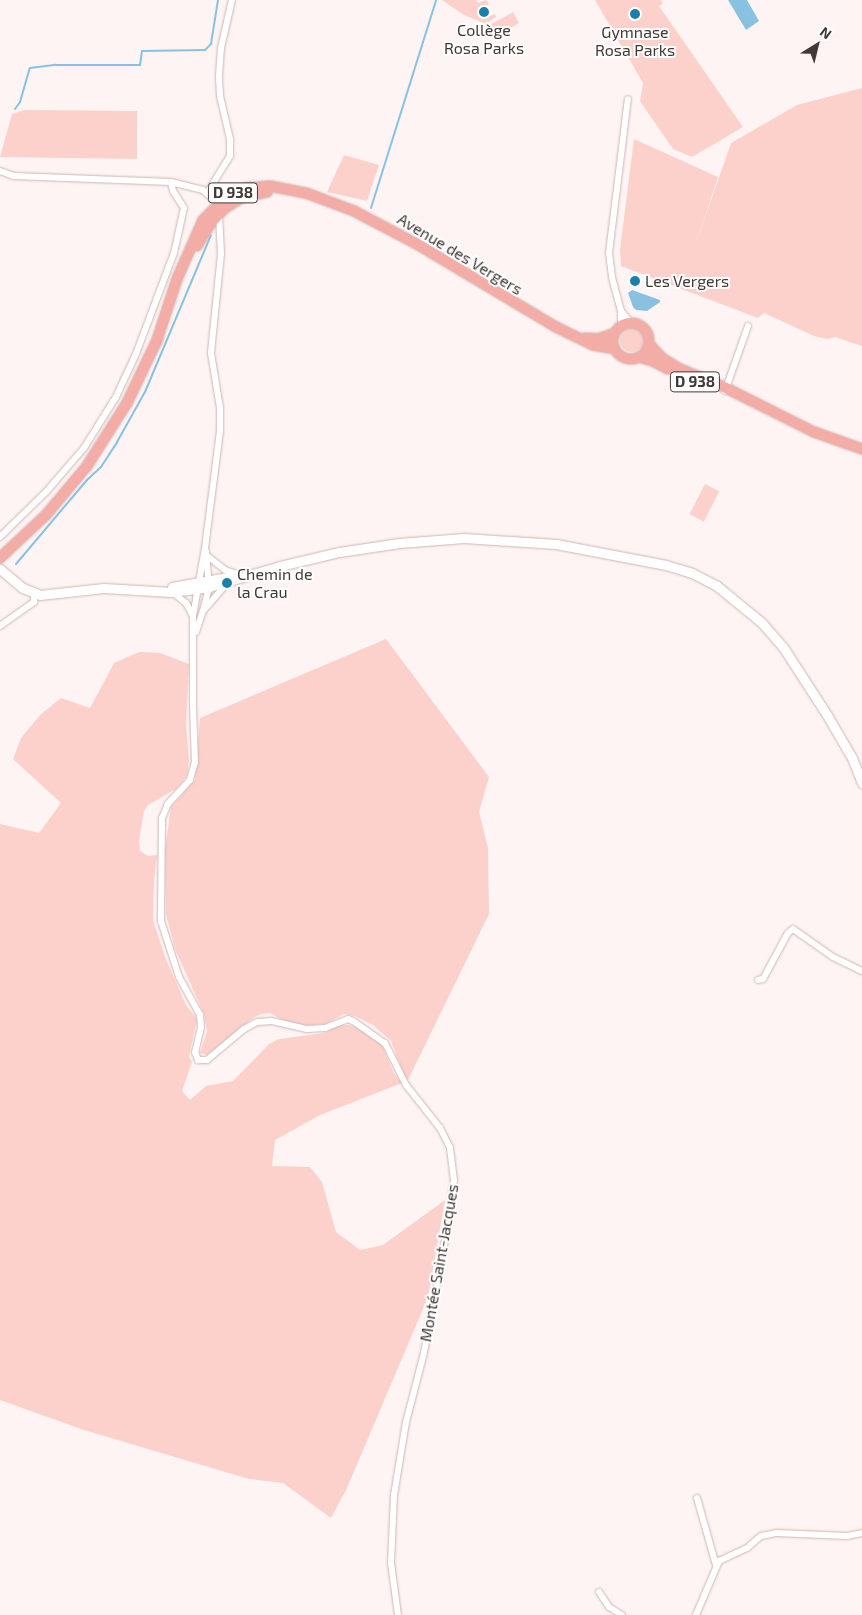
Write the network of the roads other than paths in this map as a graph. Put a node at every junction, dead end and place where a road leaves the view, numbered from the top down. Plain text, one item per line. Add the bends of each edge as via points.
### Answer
1 (232, 0) edge
2 (628, 100) dead end
3 (0, 171) edge
4 (172, 182) junction
5 (207, 193) junction
6 (334, 203) junction
7 (218, 209) junction
8 (621, 311) junction
9 (748, 326) dead end
10 (622, 327) junction
11 (569, 334) junction
12 (156, 343) junction
13 (649, 344) junction
14 (616, 349) junction
15 (639, 357) junction
16 (725, 390) junction
17 (862, 449) edge
18 (0, 537) edge
19 (206, 552) junction
20 (0, 558) edge
21 (0, 568) edge
22 (250, 574) junction
23 (238, 575) junction
24 (227, 583) junction
25 (210, 584) junction
26 (197, 586) junction
27 (153, 590) junction
28 (171, 592) junction
29 (34, 593) junction
30 (203, 611) junction
31 (193, 616) junction
32 (0, 626) edge
33 (195, 635) junction
34 (860, 770) edge
35 (862, 783) edge
36 (862, 971) edge
37 (758, 980) dead end
38 (697, 1498) dead end
39 (862, 1533) edge
40 (716, 1564) junction
41 (599, 1592) dead end
42 (398, 1615) edge
43 (622, 1615) edge
44 (696, 1615) edge

1 - 5 street via 221,48 219,76 230,156
2 - 8 street via 609,254
3 - 4 street via 14,176
4 - 5 street
4 - 18 street via 173,191 184,208 174,253 116,397 84,448 31,508
5 - 7 street
6 - 7 main road, D 938 via 268,192 251,194
6 - 7 main road, D 938 via 270,186 247,188 226,197
6 - 11 main road, Avenue des Vergers / D 938 via 391,229
7 - 12 main road, D 938 via 203,234
7 - 12 main road, D 938 via 203,220 189,248
7 - 19 street via 221,254 211,353 220,432
8 - 10 street
8 - 10 street
9 - 16 street
10 - 11 main road, Avenue des Vergers / D 938 via 598,339
10 - 13 main road, D 938 via 640,325 647,331
10 - 14 main road via 613,341
11 - 14 main road, Avenue des Vergers / D 938
12 - 20 main road, D 938 via 127,403 87,466 46,515
13 - 15 main road
13 - 16 main road, D 938 via 670,364
14 - 15 main road, D 938 via 623,357
15 - 16 main road, D 938
16 - 17 main road, D 938 via 826,437
19 - 23 street via 225,570
19 - 25 street
19 - 26 street
21 - 29 street
22 - 23 street
22 - 24 street
22 - 34 street via 370,547 464,538 571,546 680,569 720,588 762,623 793,661
23 - 25 street
24 - 25 street
24 - 30 street
25 - 26 street
25 - 30 street
26 - 27 street
26 - 28 street
26 - 31 street
27 - 28 street
27 - 29 street via 104,588 55,595
28 - 31 street via 186,603
29 - 32 street via 34,602
30 - 33 street
31 - 33 street
33 - 42 street, Montée Saint-Jacques via 195,762 190,780 168,804 162,818 160,911 169,951 200,1015 195,1057 207,1060 257,1022 272,1021 307,1029 353,1020 385,1043 406,1085 440,1128 453,1158 453,1191 443,1252 426,1344 397,1468 391,1540
34 - 35 street
36 - 37 street via 833,957 793,929 763,980
38 - 40 street
39 - 40 street via 847,1536 776,1532 761,1536 747,1548
40 - 44 street
41 - 43 street via 609,1607

